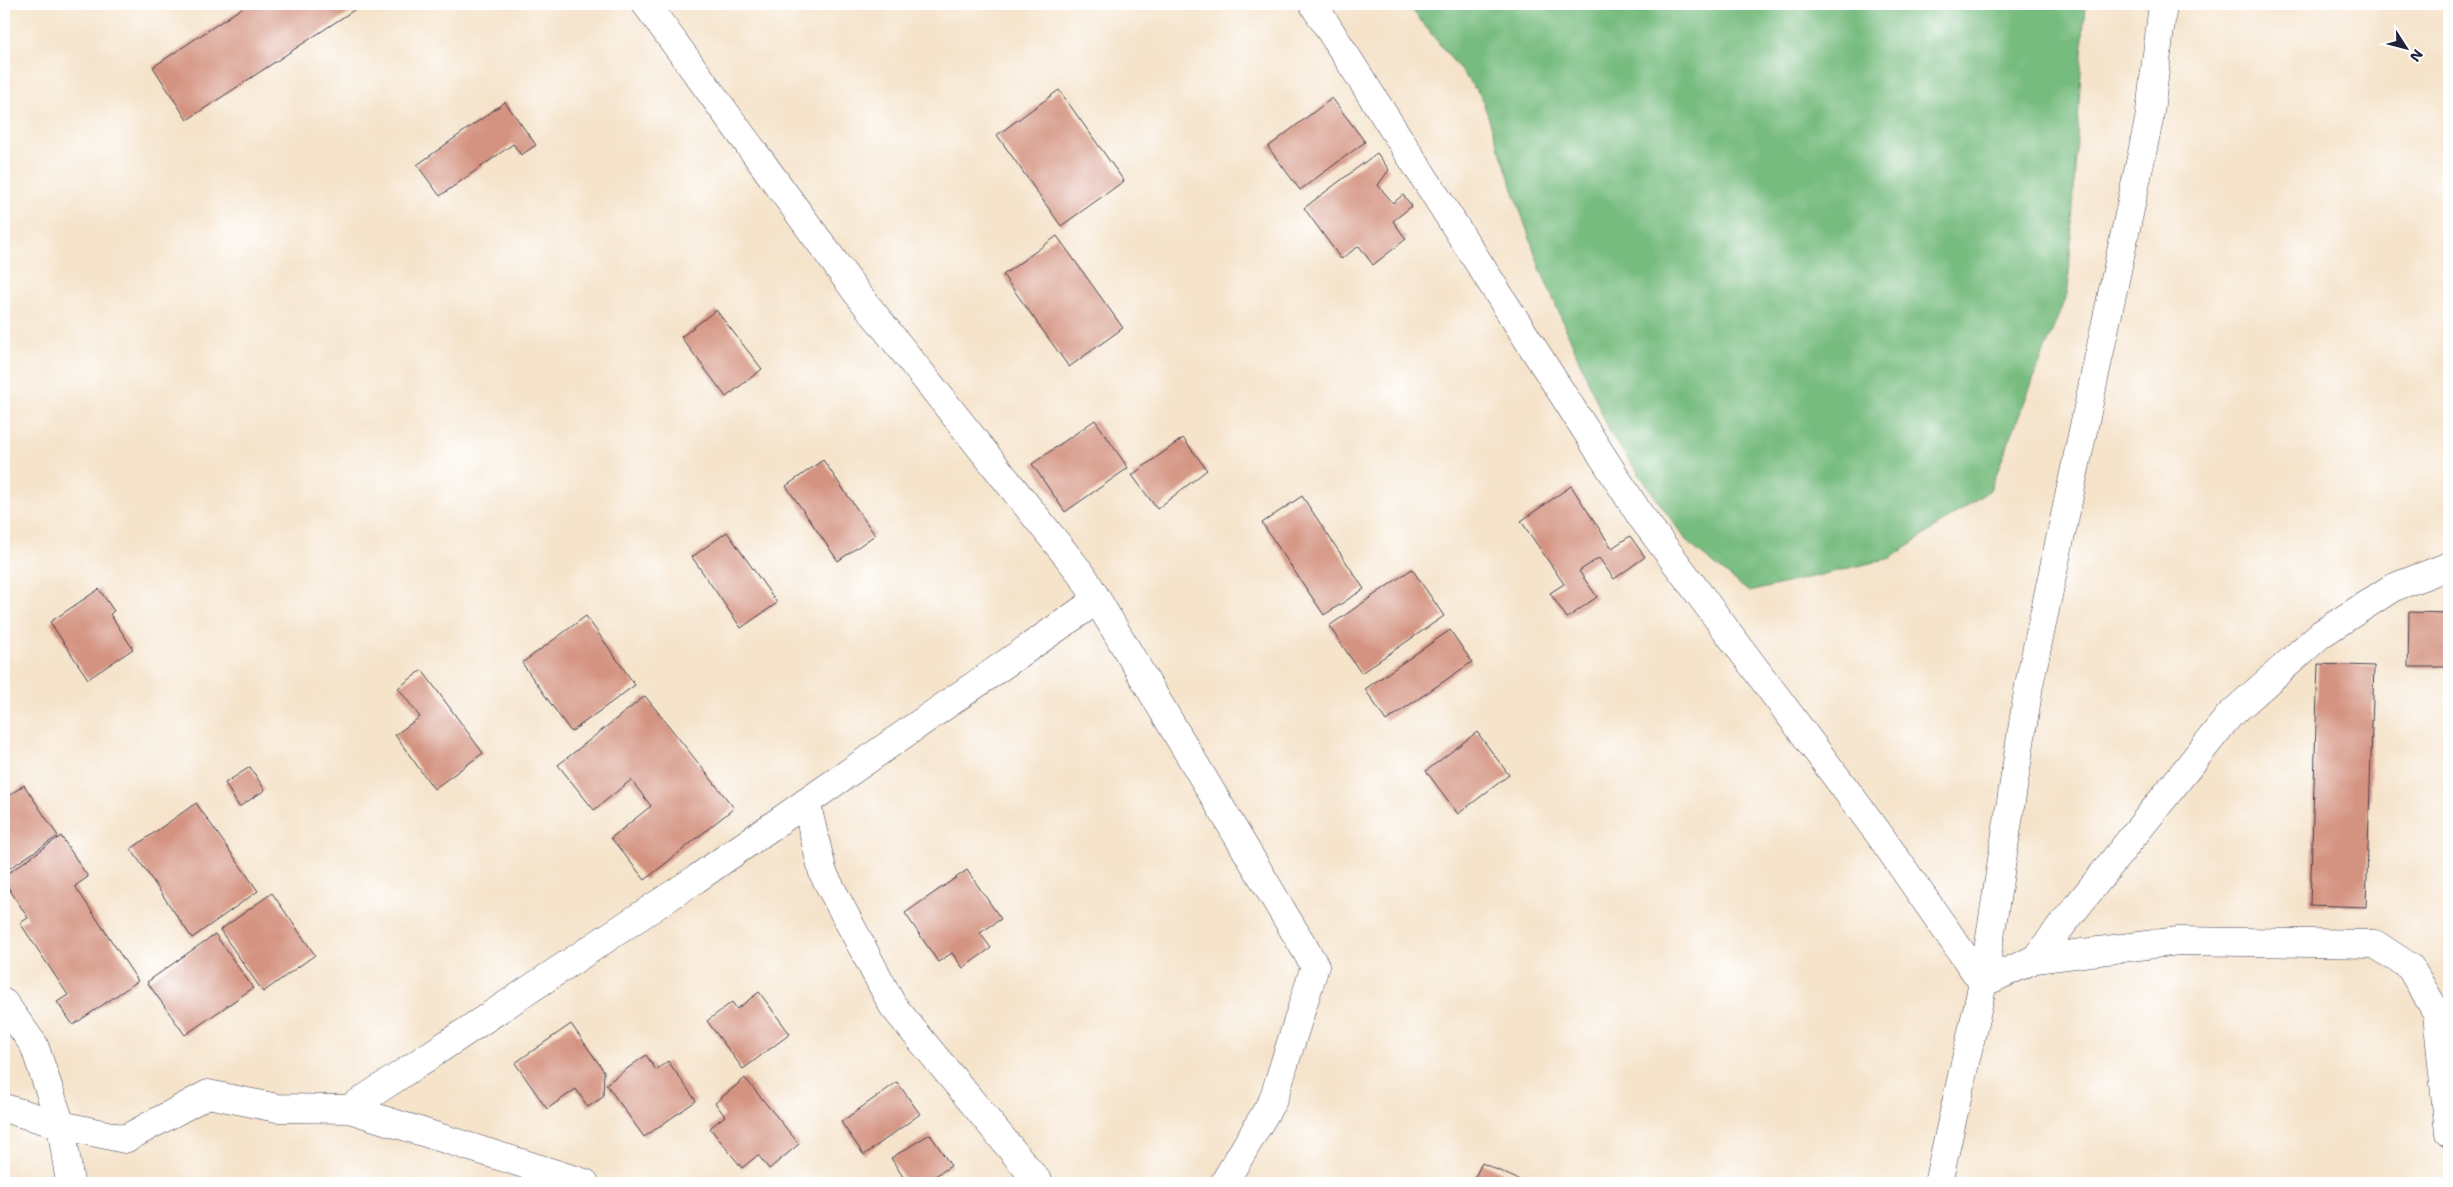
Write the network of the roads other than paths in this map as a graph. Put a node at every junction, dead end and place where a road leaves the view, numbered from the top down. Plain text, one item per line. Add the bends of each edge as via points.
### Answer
1 (646, 4) edge
2 (1313, 4) edge
3 (2163, 4) edge
4 (2449, 566) edge
5 (1098, 600) junction
6 (806, 802) junction
7 (2036, 959) junction
8 (1983, 983) junction
9 (4, 1002) edge
10 (4, 1108) edge
11 (349, 1109) junction
12 (62, 1124) junction
13 (2449, 1133) edge
14 (70, 1183) edge
15 (585, 1183) edge
16 (1039, 1183) edge
17 (1224, 1183) edge
18 (1938, 1183) edge

1 - 5 street via 857,293 1083,576
2 - 8 street via 1640,516 1879,834
3 - 8 street via 2149,120 2029,685
4 - 7 street via 2392,588 2321,634 2229,716
5 - 6 street
5 - 17 street via 1315,966 1273,1100
6 - 11 street via 696,879
6 - 16 street via 823,873 894,1006
7 - 8 street
7 - 13 street via 2178,941 2375,944 2410,967 2437,1012
8 - 18 street
9 - 12 street via 34,1045
10 - 12 street
11 - 12 street via 277,1108 208,1094 125,1139
11 - 15 street
12 - 14 street

